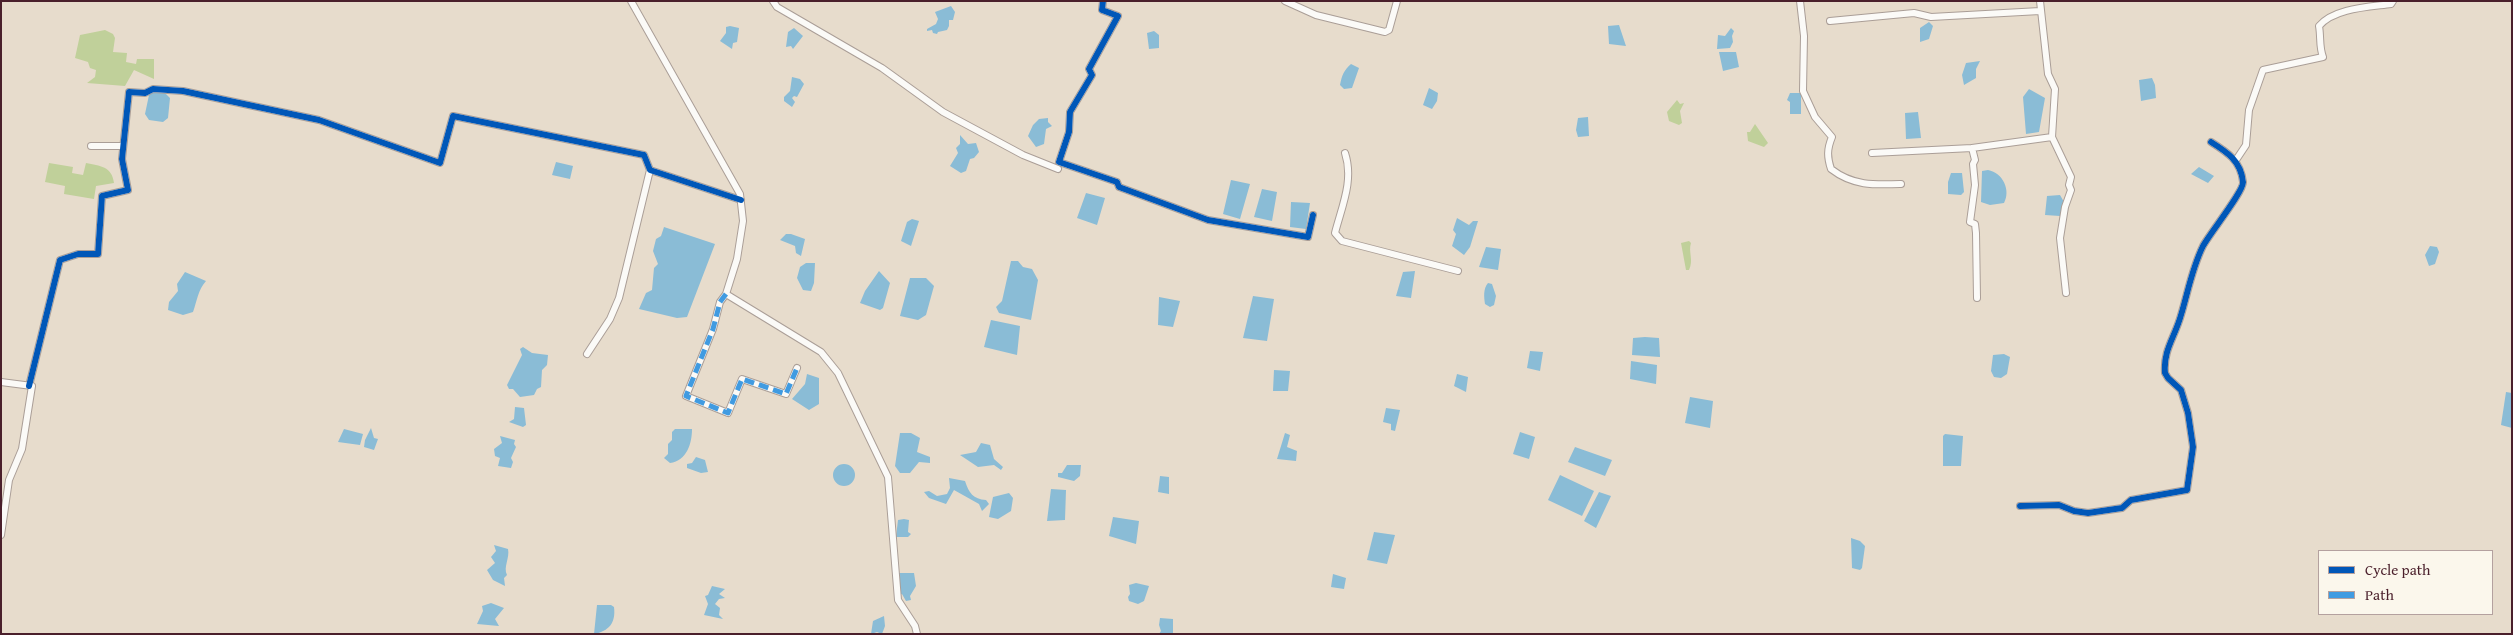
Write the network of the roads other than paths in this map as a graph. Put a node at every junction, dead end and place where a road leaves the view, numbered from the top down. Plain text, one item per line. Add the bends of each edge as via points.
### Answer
1 (631, 1) edge
2 (773, 1) edge
3 (1103, 1) edge
4 (1285, 1) edge
5 (1397, 1) edge
6 (1800, 1) edge
7 (2040, 1) edge
8 (2393, 1) edge
9 (2040, 11) junction
10 (1830, 21) dead end
11 (2052, 137) junction
12 (2211, 142) dead end
13 (91, 146) dead end
14 (123, 146) junction
15 (1972, 148) junction
16 (1345, 153) dead end
17 (1872, 153) dead end
18 (2236, 160) junction
19 (1058, 169) dead end
20 (650, 170) junction
21 (1901, 184) dead end
22 (741, 200) junction
23 (1313, 216) dead end
24 (1458, 271) dead end
25 (2066, 293) dead end
26 (726, 294) junction
27 (1977, 298) dead end
28 (587, 354) dead end
29 (797, 368) dead end
30 (1, 382) edge
31 (29, 386) junction
32 (2020, 506) dead end
33 (1, 534) edge
34 (917, 634) edge

1 - 22 street
2 - 19 street via 777,7 882,68 943,112 1023,155
3 - 23 street via 1102,10 1118,16 1089,69 1092,75 1070,112 1069,132 1059,162 1208,220 1308,237
4 - 5 street via 1316,15 1385,32 1389,30
6 - 21 street via 1804,36 1803,91 1814,117 1832,137 1828,147 1831,169 1865,185
7 - 9 street
8 - 18 street via 2344,12 2323,21 2319,26 2323,58 2263,70 2249,110 2246,145
9 - 10 street via 1931,17 1914,14
9 - 11 street via 2048,74 2054,89
11 - 15 street
11 - 25 street via 2071,177 2060,238
12 - 18 street
13 - 14 street
14 - 20 street via 129,92 144,93 153,89 219,97 319,120 440,163 452,116 644,155
14 - 31 street via 128,190 102,196 98,254 78,254 60,260
15 - 17 street
15 - 27 street via 1975,185 1970,222 1975,224 1976,233
16 - 24 street via 1350,166 1349,183 1335,233 1342,241
18 - 32 street via 2242,190 2223,213 2202,248 2164,362 2168,378 2181,390 2188,412 2193,447 2187,490 2131,500 2122,508 2088,514 2059,505
20 - 22 street
20 - 28 street via 618,298 610,319
22 - 26 street via 743,221 737,259
26 - 29 street via 720,302 713,329 686,396 728,414 742,379 786,394
26 - 34 street via 821,352 838,373 888,477 898,600
30 - 31 street
31 - 33 street via 32,386 22,449 9,480

